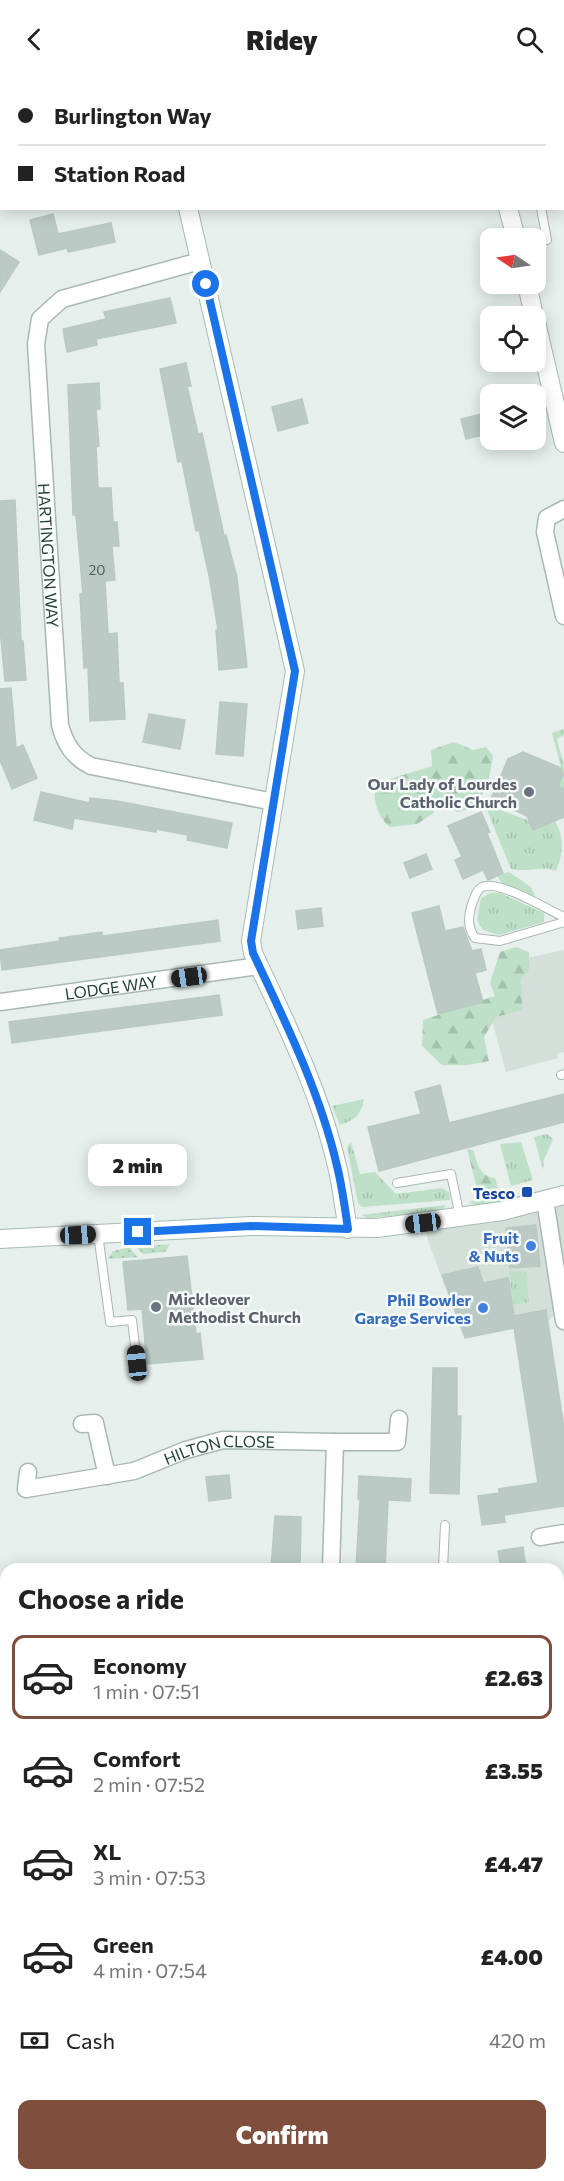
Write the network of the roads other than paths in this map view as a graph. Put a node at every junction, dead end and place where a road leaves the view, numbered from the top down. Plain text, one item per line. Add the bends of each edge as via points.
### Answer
1 (188, 210) edge
2 (509, 210) edge
3 (541, 210) edge
4 (513, 228) edge
5 (545, 228) edge
6 (200, 261) junction
7 (546, 365) edge
8 (564, 443) edge
9 (564, 509) edge
10 (564, 616) edge
11 (274, 801) junction
12 (564, 919) edge
13 (259, 966) junction
14 (0, 1002) edge
15 (397, 1183) dead end
16 (564, 1195) edge
17 (545, 1200) junction
18 (460, 1218) junction
19 (348, 1229) junction
20 (98, 1234) junction
21 (0, 1239) edge
22 (564, 1322) edge
23 (137, 1363) dead end
24 (399, 1419) dead end
25 (82, 1424) dead end
26 (334, 1442) junction
27 (28, 1472) dead end
28 (107, 1476) junction
29 (445, 1526) dead end
30 (564, 1533) edge
31 (540, 1537) dead end
32 (331, 1563) edge
33 (443, 1563) edge

1 - 6 street
2 - 4 street
3 - 5 lane
6 - 11 street via 295,671
6 - 11 street, HARTINGTON WAY via 63,298 40,319 36,344 60,725 67,746 91,766
7 - 8 street
9 - 10 street via 547,518 545,532
11 - 13 street via 252,932 253,953
12 - 12 lane via 492,942 475,938 469,922 476,893 489,886 509,891
13 - 14 street, LODGE WAY
13 - 19 street via 327,1130
15 - 18 lane via 451,1174
16 - 17 street
17 - 18 street
17 - 22 street
18 - 19 street
19 - 20 street via 251,1226
20 - 21 street
20 - 23 lane via 110,1322 132,1320
24 - 26 street, HILTON CLOSE via 398,1442
25 - 28 street via 95,1423
26 - 28 street, HILTON CLOSE via 223,1440 134,1471
26 - 32 street
27 - 28 street, HILTON CLOSE via 26,1489
29 - 33 lane
30 - 31 street

